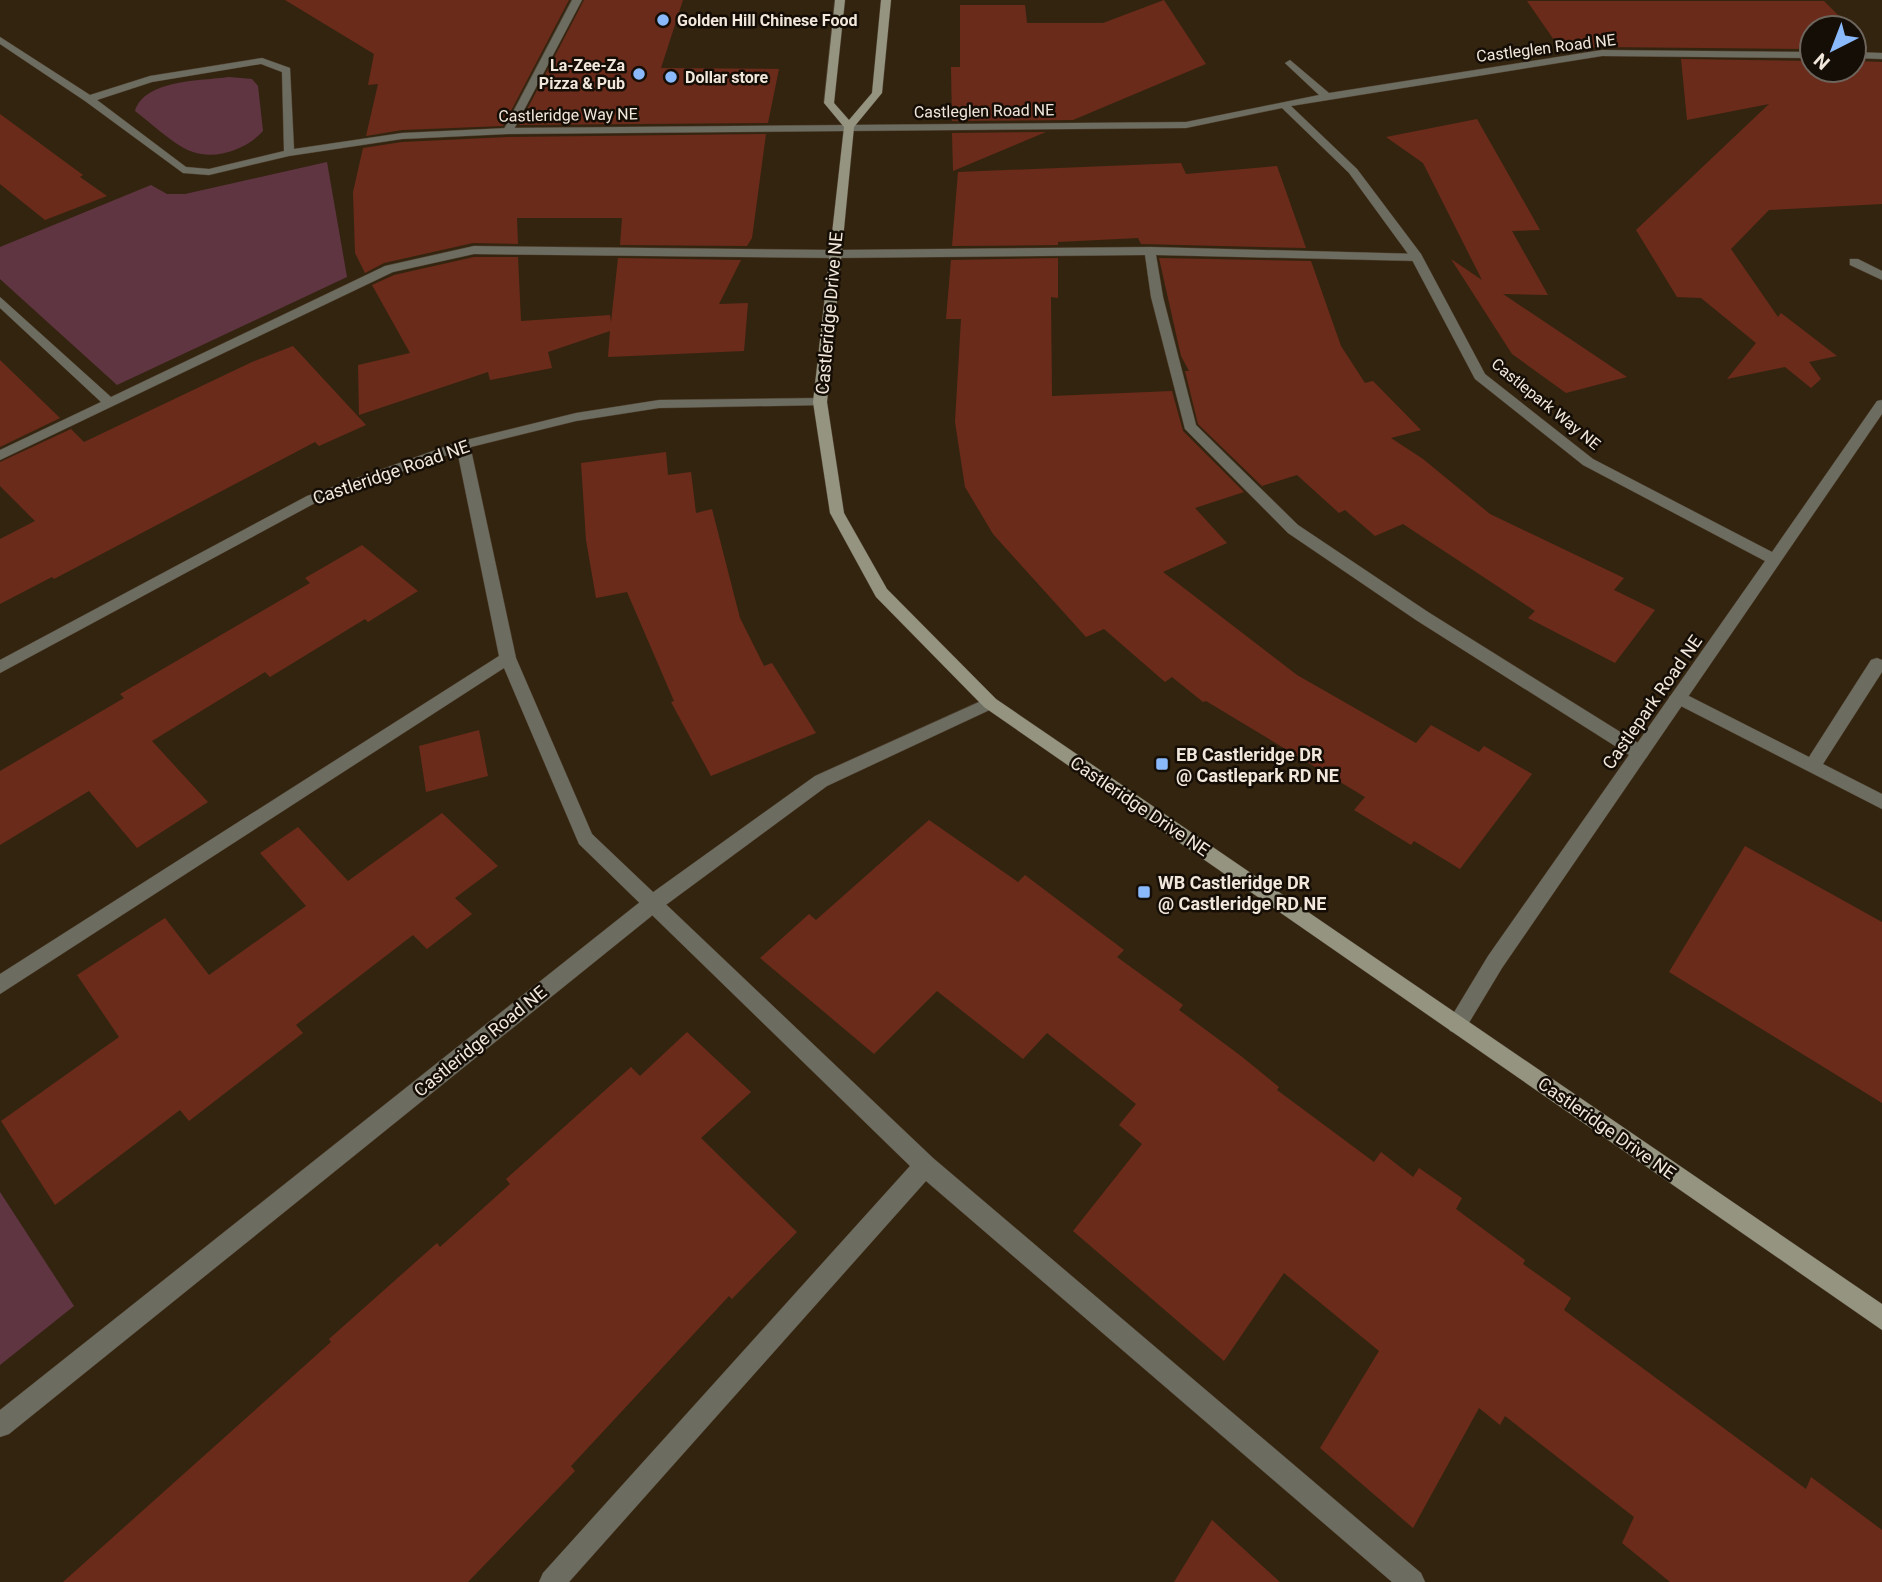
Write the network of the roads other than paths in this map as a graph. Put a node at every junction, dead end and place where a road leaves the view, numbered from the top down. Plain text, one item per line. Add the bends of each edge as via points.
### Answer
1 (578, 0) edge
2 (840, 0) edge
3 (886, 0) edge
4 (0, 40) edge
5 (1798, 55) edge
6 (1290, 63) dead end
7 (1328, 96) junction
8 (89, 99) junction
9 (1283, 104) junction
10 (849, 127) junction
11 (509, 131) junction
12 (289, 153) junction
13 (1150, 251) junction
14 (834, 254) junction
15 (1417, 257) junction
16 (1854, 262) dead end
17 (1882, 276) edge
18 (0, 301) edge
19 (820, 402) junction
20 (110, 403) junction
21 (1882, 404) edge
22 (463, 445) junction
23 (0, 456) edge
24 (1775, 560) junction
25 (508, 658) junction
26 (1882, 666) edge
27 (0, 667) edge
28 (1677, 697) junction
29 (990, 704) junction
30 (1640, 752) junction
31 (1812, 766) junction
32 (1882, 802) edge
33 (652, 904) junction
34 (0, 985) edge
35 (1457, 1024) junction
36 (925, 1166) junction
37 (1882, 1318) edge
38 (0, 1425) edge
39 (552, 1582) edge
40 (1412, 1582) edge

1 - 11 street
2 - 10 street via 829,103
3 - 10 street via 877,93
4 - 8 street, Castleridge Way NE
5 - 7 street, Castleglen Road NE via 1602,53
6 - 7 street
7 - 9 street, Castleglen Road NE
8 - 12 street, Castleridge Way NE via 183,170 209,172
8 - 12 street via 150,79 262,61 287,69
9 - 10 street, Castleglen Road NE via 1186,125
9 - 15 street, Castlepark Way NE via 1353,171
10 - 11 street, Castleridge Way NE
10 - 14 street, Castleridge Drive NE
11 - 12 street, Castleridge Way NE via 402,136
13 - 14 street
13 - 15 street
13 - 30 street via 1190,426 1293,529
14 - 19 street, Castleridge Drive NE
14 - 20 street via 474,250 389,270
15 - 24 street, Castlepark Way NE via 1480,376 1588,462
16 - 17 street
18 - 20 street
19 - 22 street, Castleridge Road NE via 659,404 576,417
19 - 29 street, Castleridge Drive NE via 837,513 881,593
20 - 23 street
21 - 24 street, Castlepark Road NE
22 - 25 street
22 - 27 street, Castleridge Road NE via 312,499
24 - 28 street, Castlepark Road NE
25 - 33 street via 585,839
25 - 34 street
26 - 31 street via 1877,664
28 - 30 street, Castlepark Road NE
28 - 31 street
29 - 33 street, Castleridge Road NE via 821,781
29 - 35 street, Castleridge Drive NE
30 - 35 street, Castlepark Road NE via 1494,962
31 - 32 street
33 - 36 street
33 - 38 street, Castleridge Road NE
35 - 37 street, Castleridge Drive NE
36 - 39 street
36 - 40 street

